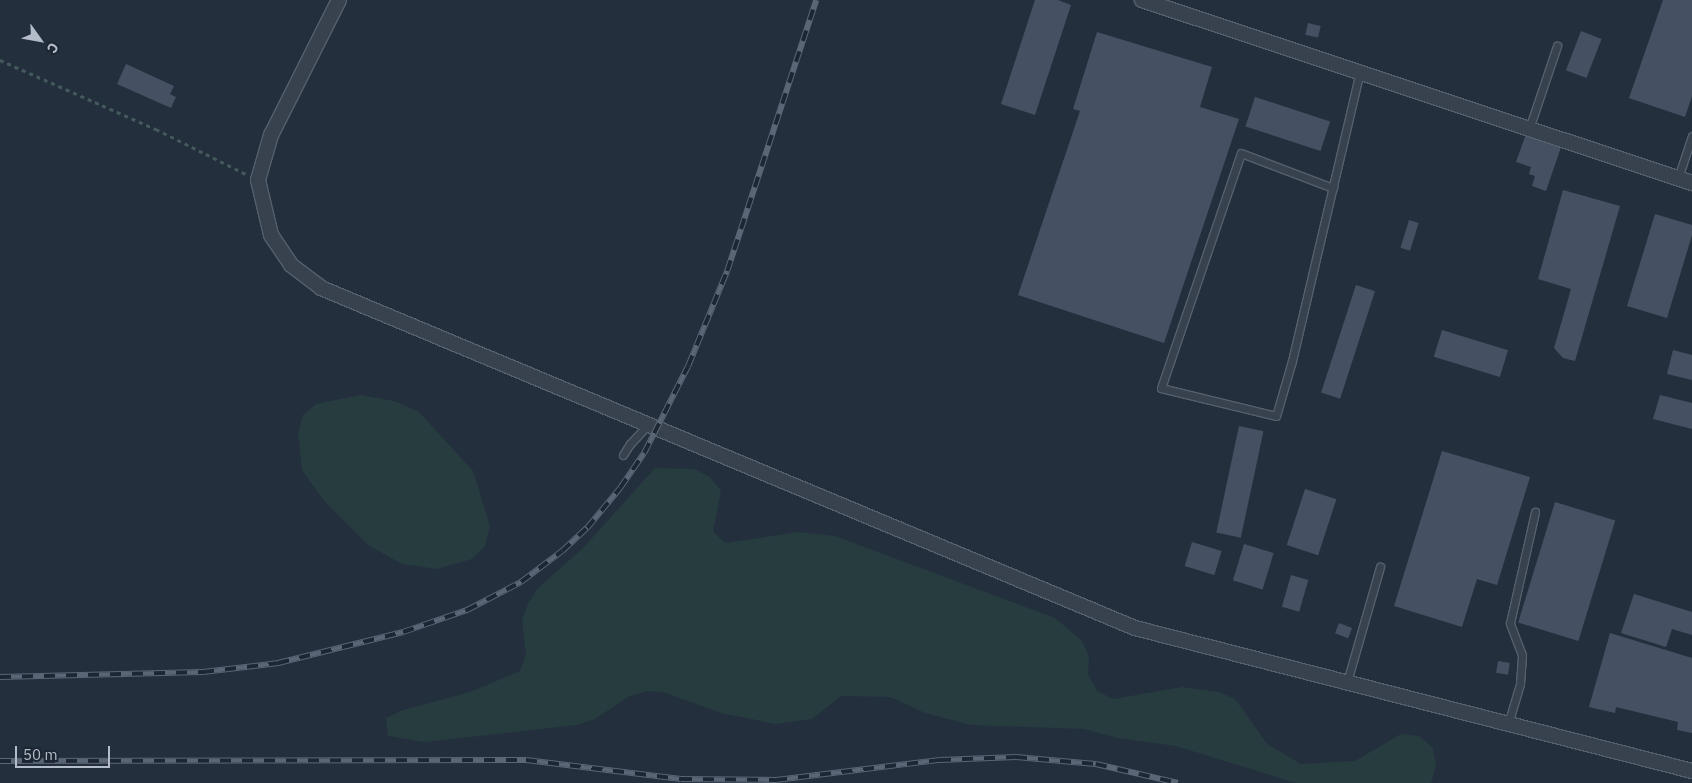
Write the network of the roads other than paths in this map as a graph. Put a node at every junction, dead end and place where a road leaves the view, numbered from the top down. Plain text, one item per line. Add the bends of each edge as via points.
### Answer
1 (339, 0) edge
2 (1142, 0) edge
3 (1557, 46) dead end
4 (1360, 72) junction
5 (1529, 129) junction
6 (1692, 136) edge
7 (1678, 178) junction
8 (1692, 183) edge
9 (1333, 188) junction
10 (648, 425) junction
11 (623, 455) dead end
12 (1535, 512) dead end
13 (1380, 568) dead end
14 (1346, 682) junction
15 (1508, 724) junction
16 (1692, 771) edge

1 - 10 street via 271,135 258,180 271,235 291,265 321,288
2 - 4 street
3 - 5 lane
4 - 5 street
4 - 9 lane
5 - 7 street
6 - 7 lane
7 - 8 street
9 - 9 lane via 1276,416 1161,388 1241,153
10 - 11 lane
10 - 14 street via 1135,628
12 - 15 lane via 1510,623 1522,655 1520,684
13 - 14 lane
14 - 15 street
15 - 16 street

